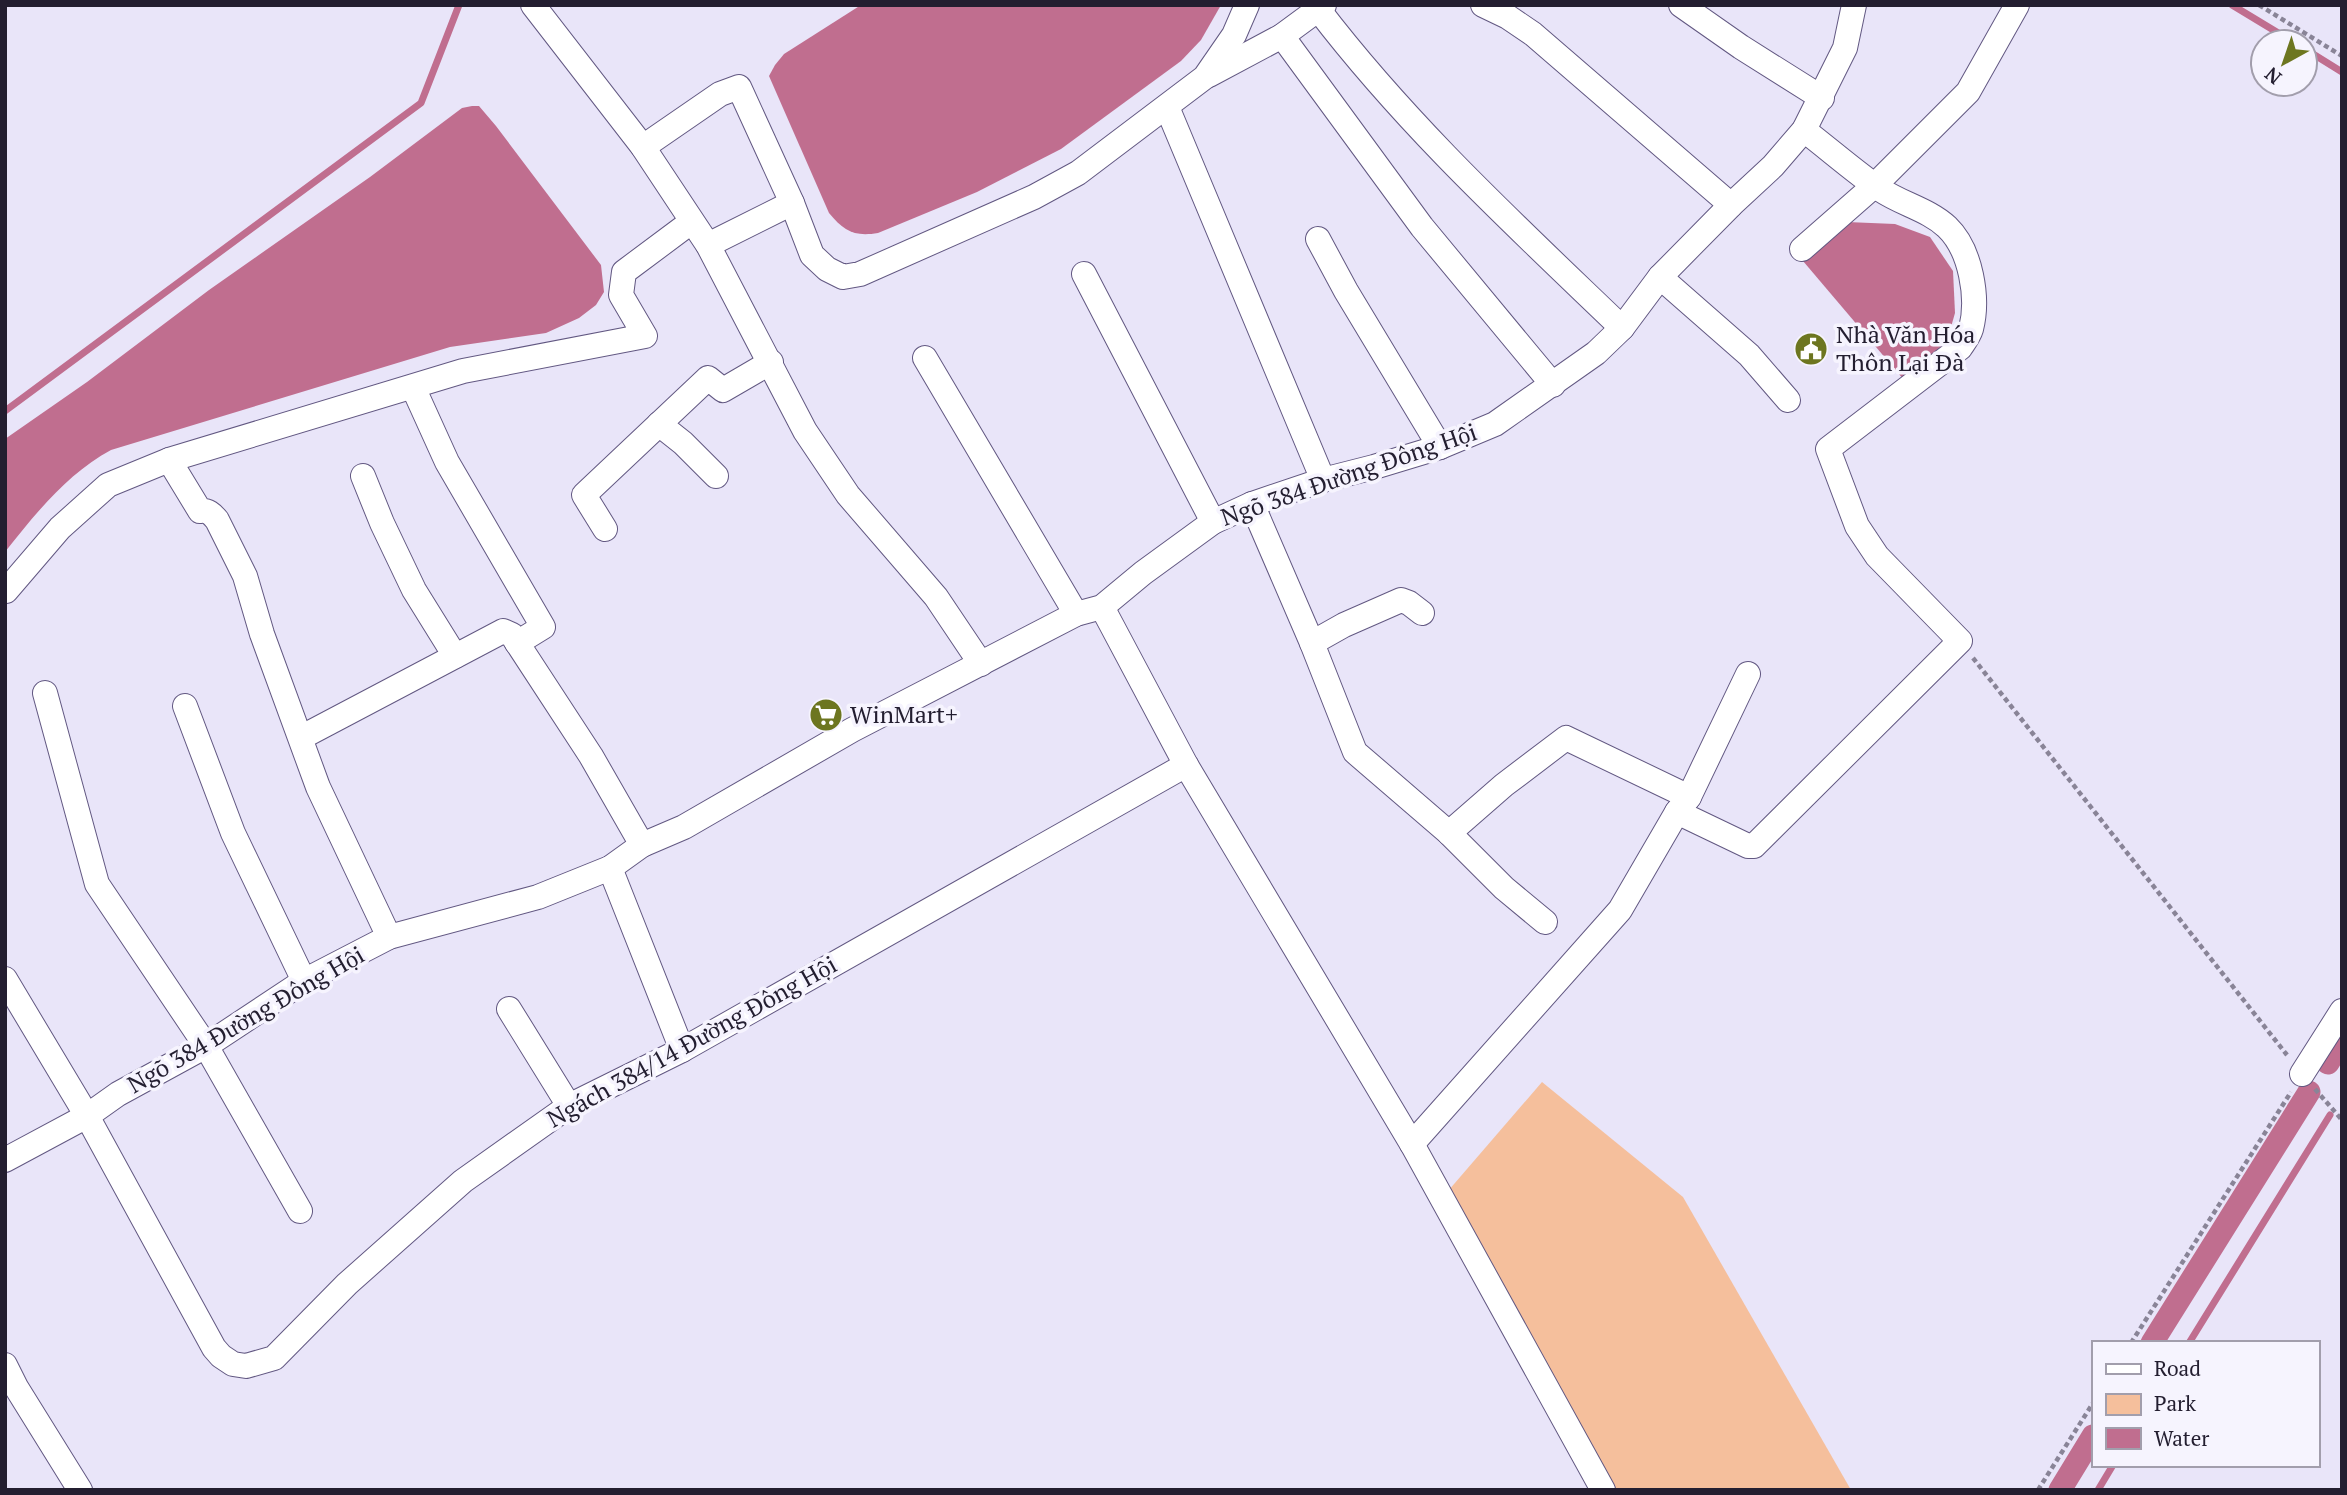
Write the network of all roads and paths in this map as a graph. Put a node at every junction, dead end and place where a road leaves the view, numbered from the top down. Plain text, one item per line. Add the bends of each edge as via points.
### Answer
1 (533, 5) edge
2 (1247, 5) edge
3 (1483, 5) edge
4 (1681, 5) edge
5 (1854, 5) edge
6 (2017, 5) edge
7 (2259, 5) edge
8 (1321, 7) edge
9 (1282, 36) junction
10 (2342, 56) edge
11 (1205, 77) junction
12 (1822, 97) junction
13 (1167, 107) junction
14 (1804, 130) junction
15 (643, 147) junction
16 (1875, 185) junction
17 (792, 203) junction
18 (1731, 205) junction
19 (691, 222) junction
20 (1318, 239) dead end
21 (708, 245) junction
22 (1802, 249) dead end
23 (1084, 274) dead end
24 (1660, 277) junction
25 (1622, 328) junction
26 (925, 358) dead end
27 (771, 362) junction
28 (1553, 385) junction
29 (413, 387) junction
30 (1788, 400) dead end
31 (659, 424) junction
32 (1440, 447) junction
33 (169, 460) junction
34 (363, 476) dead end
35 (716, 476) dead end
36 (1323, 480) junction
37 (1252, 504) junction
38 (1213, 522) junction
39 (605, 529) dead end
40 (6, 591) edge
41 (1102, 607) junction
42 (1422, 613) dead end
43 (1076, 614) junction
44 (1959, 640) junction
45 (517, 643) junction
46 (1312, 643) junction
47 (455, 656) junction
48 (981, 664) junction
49 (1748, 674) dead end
50 (45, 693) dead end
51 (185, 706) dead end
52 (302, 737) junction
53 (1186, 765) junction
54 (1683, 804) junction
55 (1449, 832) junction
56 (642, 845) junction
57 (610, 867) junction
58 (1545, 922) dead end
59 (390, 937) junction
60 (5, 979) edge
61 (304, 981) junction
62 (509, 1009) dead end
63 (2342, 1011) edge
64 (206, 1046) junction
65 (682, 1049) junction
66 (2302, 1074) junction
67 (569, 1106) junction
68 (87, 1116) junction
69 (2342, 1120) edge
70 (1412, 1144) junction
71 (5, 1160) edge
72 (300, 1211) dead end
73 (2133, 1341) edge
74 (5, 1365) edge
75 (2092, 1405) edge
76 (80, 1490) edge
77 (1603, 1490) edge
78 (2038, 1490) edge

1 - 15 street
2 - 11 street via 1234,35
3 - 18 street via 1532,33
4 - 12 street
5 - 12 street, Ngõ 384 Đường Đông Hội via 1845,48
6 - 16 street via 1968,92
7 - 10 path
8 - 9 street
8 - 25 street via 1378,83 1458,170
9 - 11 street
9 - 28 street via 1422,227
11 - 13 street
12 - 14 street, Ngõ 384 Đường Đông Hội
13 - 17 street via 1078,173 1034,197 860,274 843,277 812,255
13 - 36 street
14 - 16 street
14 - 18 street, Ngõ 384 Đường Đông Hội
15 - 17 street via 720,94 739,87
15 - 19 street
16 - 22 street
16 - 44 street via 1947,227 1963,250 1971,268 1970,332 1948,359 1828,449 1857,526 1877,556
17 - 21 street
18 - 24 street, Ngõ 384 Đường Đông Hội
19 - 21 street
19 - 29 street via 624,272 621,295 645,336 463,371
20 - 32 street
21 - 27 street
23 - 38 street
24 - 25 street, Ngõ 384 Đường Đông Hội
24 - 30 street via 1749,355
25 - 28 street, Ngõ 384 Đường Đông Hội
26 - 43 street
27 - 31 street via 723,390 708,378
27 - 48 street via 806,431 848,495 936,597
28 - 32 street, Ngõ 384 Đường Đông Hội via 1495,424
29 - 33 street
29 - 45 street via 447,462 543,627
31 - 35 street
31 - 39 street via 584,495
32 - 36 street, Ngõ 384 Đường Đông Hội
33 - 40 street via 108,485 61,528
33 - 52 street via 200,511 217,520 245,576
34 - 47 street via 414,590
36 - 37 street, Ngõ 384 Đường Đông Hội
37 - 38 street, Ngõ 384 Đường Đông Hội
37 - 46 street
38 - 41 street, Ngõ 384 Đường Đông Hội
41 - 43 street, Ngõ 384 Đường Đông Hội
41 - 53 street
42 - 46 street via 1401,600
43 - 48 street, Ngõ 384 Đường Đông Hội
44 - 54 street via 1754,846
44 - 66 path
45 - 47 street via 503,631
45 - 56 street via 592,756
46 - 55 street via 1355,752
47 - 52 street
48 - 56 street, Ngõ 384 Đường Đông Hội via 852,730 684,827
49 - 54 street
50 - 64 street via 97,884
51 - 61 street via 233,833
52 - 59 street via 318,786
53 - 65 street, Ngách 384/14 Đường Đông Hội
53 - 70 street
54 - 55 street via 1566,738
54 - 70 street via 1620,910
55 - 58 street
56 - 57 street, Ngõ 384 Đường Đông Hội
57 - 59 street, Ngõ 384 Đường Đông Hội via 538,897
57 - 65 street
59 - 61 street, Ngõ 384 Đường Đông Hội
60 - 68 street, Ngách 384/14 Đường Đông Hội
61 - 64 street, Ngõ 384 Đường Đông Hội
62 - 67 street
63 - 66 street
64 - 68 street, Ngõ 384 Đường Đông Hội
64 - 72 street
65 - 67 street, Ngách 384/14 Đường Đông Hội
66 - 69 path
66 - 73 path
67 - 68 street, Ngách 384/14 Đường Đông Hội via 463,1181 347,1284 274,1358 246,1366 233,1364 214,1348
68 - 71 street, Ngõ 384 Đường Đông Hội
70 - 77 street
74 - 76 street
75 - 78 path

